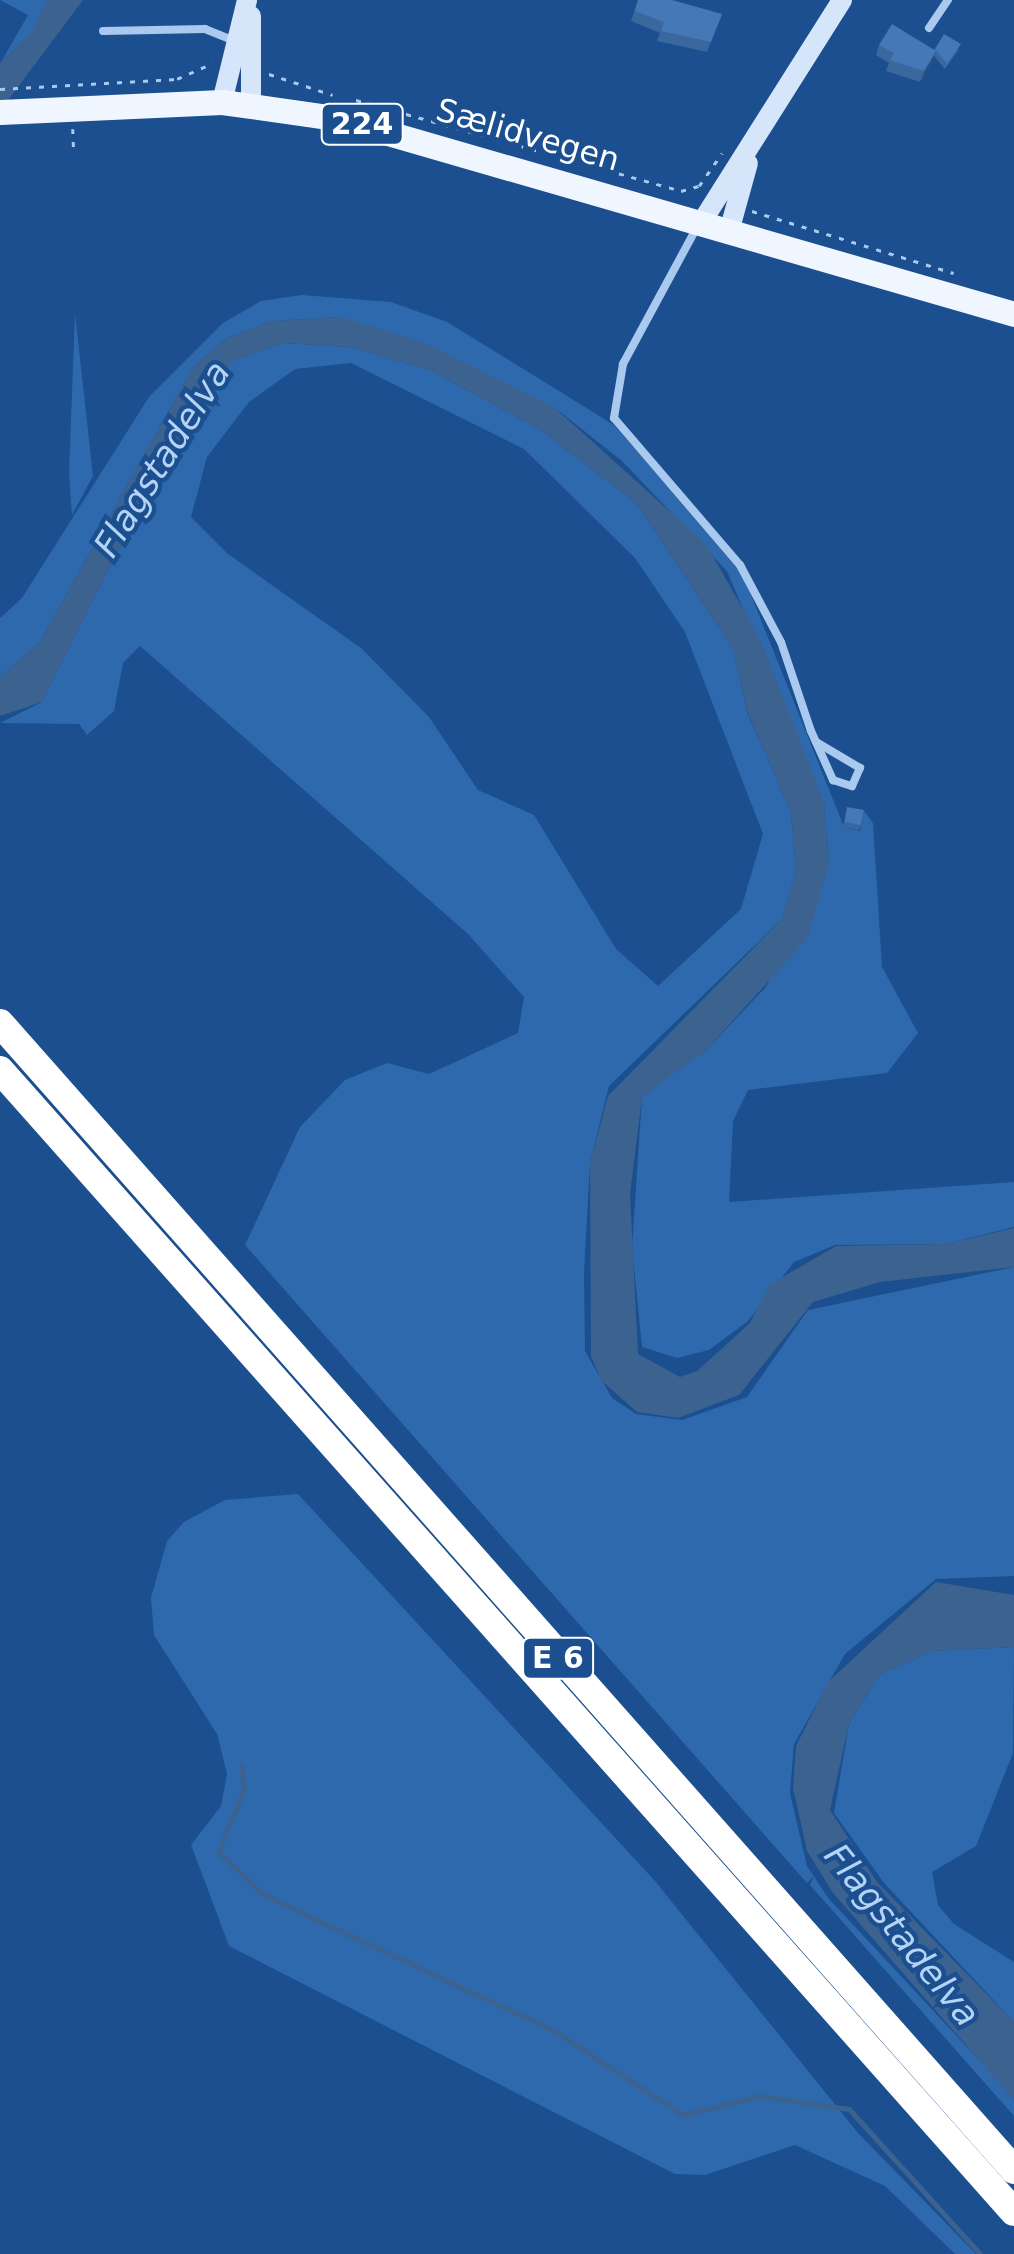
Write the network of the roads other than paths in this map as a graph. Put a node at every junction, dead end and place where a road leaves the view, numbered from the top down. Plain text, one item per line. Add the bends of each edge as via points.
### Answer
1 (249, 0) edge
2 (842, 0) edge
3 (948, 0) edge
4 (929, 28) dead end
5 (103, 31) dead end
6 (235, 41) junction
7 (222, 102) junction
8 (3, 104) edge
9 (251, 104) junction
10 (727, 198) junction
11 (703, 220) junction
12 (730, 228) junction
13 (1014, 314) edge
14 (816, 742) junction
15 (0, 1024) edge
16 (0, 1070) edge
17 (1014, 2170) edge
18 (1014, 2212) edge

1 - 6 main road
1 - 9 main road
2 - 10 main road
3 - 4 lane
5 - 6 lane via 205,29
6 - 7 main road
7 - 8 main road, Sælidvegen / 224
7 - 9 main road, Sælidvegen / 224
9 - 11 main road, Sælidvegen / 224 via 399,132
10 - 11 main road
10 - 12 main road
11 - 12 main road, Sælidvegen / 224
11 - 14 lane via 623,364 614,418 757,592
12 - 13 main road, Sælidvegen / 224
14 - 14 lane via 833,780 852,786 860,768
15 - 17 highway, E 6
16 - 18 highway, E 6

